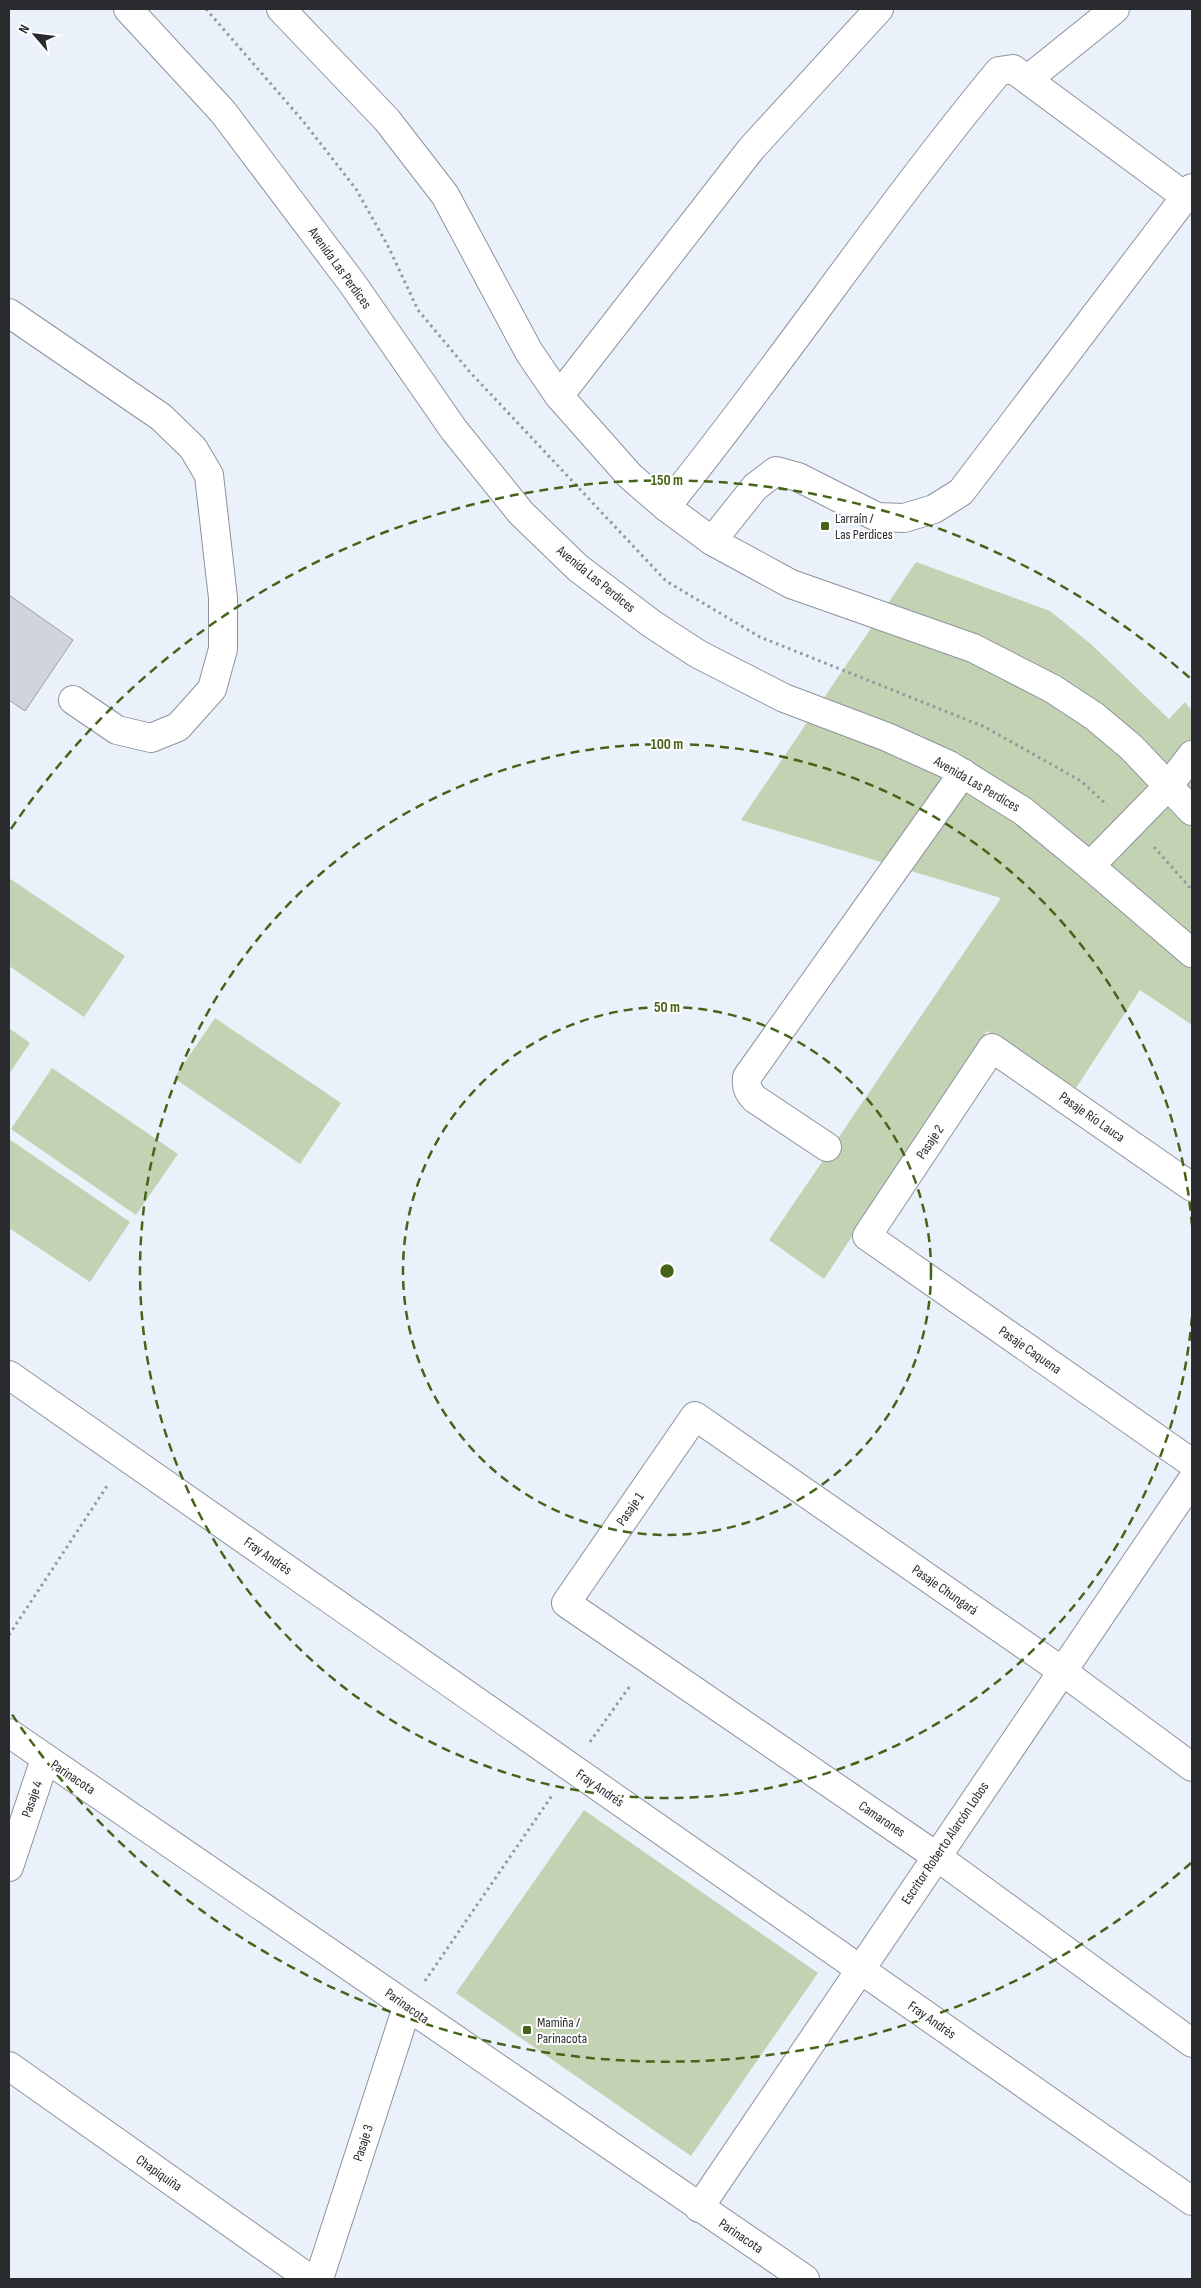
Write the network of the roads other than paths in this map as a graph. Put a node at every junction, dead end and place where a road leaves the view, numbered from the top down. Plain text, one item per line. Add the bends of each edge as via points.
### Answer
1 (128, 9) edge
2 (281, 9) edge
3 (879, 9) edge
4 (1115, 9) edge
5 (1028, 80) junction
6 (1189, 192) edge
7 (9, 313) edge
8 (559, 396) junction
9 (666, 507) junction
10 (712, 541) junction
11 (73, 700) dead end
12 (1192, 755) edge
13 (963, 774) junction
14 (1169, 785) junction
15 (1192, 811) edge
16 (1090, 866) junction
17 (1192, 953) edge
18 (992, 1048) joint
19 (827, 1147) dead end
20 (1192, 1186) edge
21 (867, 1236) joint
22 (9, 1375) edge
23 (694, 1416) joint
24 (1192, 1463) edge
25 (1192, 1480) edge
26 (566, 1603) joint
27 (1062, 1671) junction
28 (9, 1733) edge
29 (45, 1758) junction
30 (1192, 1767) edge
31 (936, 1856) junction
32 (9, 1867) edge
33 (860, 1970) junction
34 (408, 2007) junction
35 (1192, 2043) edge
36 (9, 2066) edge
37 (1192, 2201) edge
38 (699, 2208) junction
39 (791, 2275) edge
40 (310, 2279) edge
41 (319, 2279) edge

1 - 13 street, Avenida Las Perdices via 223,112 352,283 454,430 515,506 578,568 698,654 784,698 887,737
2 - 8 street via 387,120 445,195 529,352
3 - 8 street via 751,149
4 - 5 street
5 - 6 street
5 - 9 street via 1013,69 999,71 938,144 726,432
6 - 10 street via 961,492 934,509 904,518 877,517 798,477 776,471 755,487
7 - 11 street via 160,417 193,448 209,475 223,607 223,649 212,689 178,727 151,738 117,730
8 - 9 street via 630,476
9 - 10 street
10 - 14 street via 791,584 973,648 1010,665 1094,716
12 - 14 street
13 - 16 street, Avenida Las Perdices via 1023,811
13 - 19 street via 747,1077 749,1093 755,1099
14 - 15 street
14 - 16 street
16 - 17 street, Avenida Las Perdices
18 - 20 street, Pasaje Río Lauca
18 - 21 street, Pasaje 2
21 - 24 street, Pasaje Caquena
22 - 33 street, Fray Andrés
23 - 26 street, Pasaje 1
23 - 27 street, Pasaje Chungará
25 - 27 street, Escritor Roberto Alarcón Lobos
26 - 31 street, Camarones
27 - 30 street, Pasaje Chungará
27 - 31 street, Escritor Roberto Alarcón Lobos
28 - 29 street, Parinacota
29 - 32 street, Pasaje 4
29 - 34 street, Parinacota
31 - 33 street, Escritor Roberto Alarcón Lobos
31 - 35 street, Camarones
33 - 37 street, Fray Andrés
33 - 38 street, Escritor Roberto Alarcón Lobos
34 - 38 street, Parinacota
34 - 41 street, Pasaje 3
36 - 40 street, Chapiquiña
38 - 39 street, Parinacota

